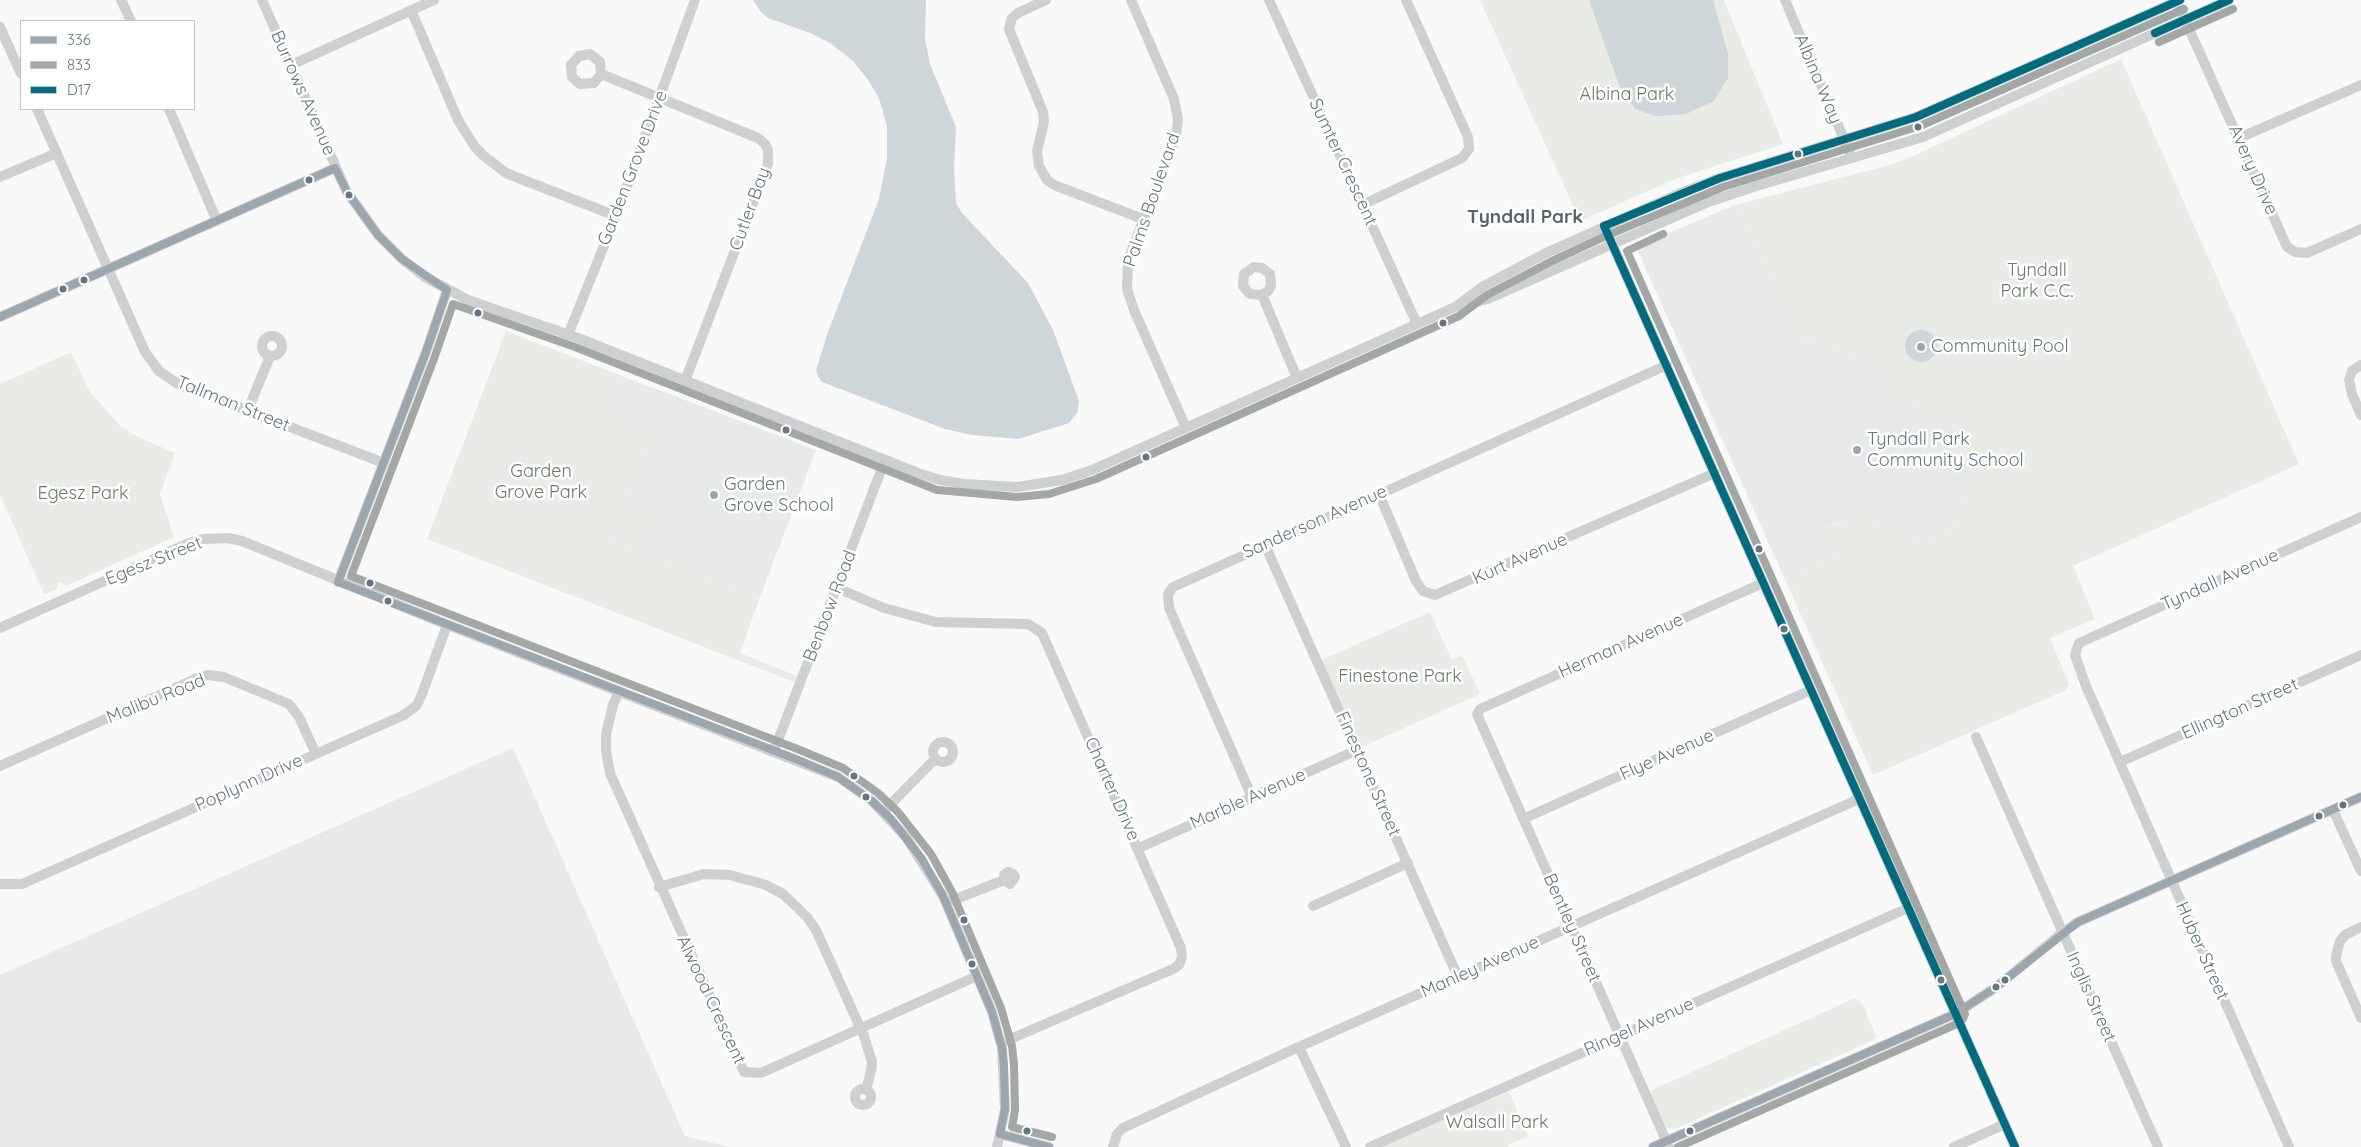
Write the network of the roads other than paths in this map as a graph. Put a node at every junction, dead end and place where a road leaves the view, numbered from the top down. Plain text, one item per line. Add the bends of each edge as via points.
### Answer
1 (121, 0) edge
2 (262, 0) edge
3 (434, 0) edge
4 (696, 0) edge
5 (1046, 0) edge
6 (1131, 0) edge
7 (1269, 0) edge
8 (1406, 0) edge
9 (1785, 0) edge
10 (2177, 0) edge
11 (2229, 0) edge
12 (411, 10) junction
13 (130, 20) edge
14 (2184, 20) junction
15 (0, 27) edge
16 (291, 65) junction
17 (20, 72) edge
18 (601, 74) dead end
19 (2361, 85) edge
20 (660, 98) junction
21 (37, 110) edge
22 (168, 110) edge
23 (2238, 138) junction
24 (1844, 139) junction
25 (57, 154) junction
26 (1852, 158) junction
27 (335, 168) junction
28 (0, 177) edge
29 (1362, 205) junction
30 (616, 216) junction
31 (1143, 219) junction
32 (217, 221) junction
33 (1604, 226) junction
34 (2361, 229) edge
35 (1614, 246) junction
36 (108, 269) junction
37 (447, 290) junction
38 (1262, 295) dead end
39 (1455, 307) junction
40 (0, 317) edge
41 (1417, 324) junction
42 (568, 335) junction
43 (270, 356) dead end
44 (1667, 365) junction
45 (2361, 365) edge
46 (1297, 378) junction
47 (685, 381) junction
48 (248, 410) junction
49 (2361, 415) edge
50 (1186, 428) junction
51 (885, 460) junction
52 (384, 463) junction
53 (1714, 473) junction
54 (1379, 494) junction
55 (2361, 517) edge
56 (1265, 545) junction
57 (338, 582) junction
58 (1763, 583) junction
59 (837, 588) junction
60 (448, 625) junction
61 (0, 628) edge
62 (2079, 643) joint
63 (2361, 656) edge
64 (1811, 690) junction
65 (619, 691) junction
66 (1480, 709) joint
67 (1976, 737) dead end
68 (1357, 750) junction
69 (774, 751) junction
70 (316, 754) junction
71 (935, 759) dead end
72 (2120, 762) junction
73 (0, 766) edge
74 (1252, 797) junction
75 (2361, 797) edge
76 (1859, 799) junction
77 (2333, 810) junction
78 (883, 812) junction
79 (1523, 819) junction
80 (1138, 848) junction
81 (1408, 863) junction
82 (2361, 871) edge
83 (1004, 880) dead end
84 (2171, 880) junction
85 (0, 884) edge
86 (659, 887) junction
87 (946, 903) junction
88 (1312, 906) dead end
89 (1908, 908) junction
90 (1571, 927) junction
91 (2361, 927) edge
92 (2063, 932) junction
93 (977, 976) junction
94 (1458, 977) junction
95 (1955, 1014) junction
96 (2361, 1018) edge
97 (861, 1029) junction
98 (1620, 1036) junction
99 (1001, 1043) junction
100 (1299, 1047) junction
101 (866, 1090) dead end
102 (2005, 1124) junction
103 (1000, 1134) junction
104 (1668, 1144) edge
105 (997, 1147) edge
106 (1050, 1147) edge
107 (1113, 1147) edge
108 (1346, 1147) edge
109 (1370, 1147) edge
110 (1653, 1147) edge
111 (1954, 1147) edge
112 (2015, 1147) edge
113 (2158, 1147) edge
114 (2288, 1147) edge

1 - 13 street
2 - 16 street, Burrows Avenue
3 - 12 street
4 - 20 street, Garden Grove Drive
5 - 31 street via 1018,13 1012,18 1009,29 1043,112 1037,151 1039,166 1054,185
6 - 31 street, Palms Boulevard via 1174,99 1178,119 1176,136
7 - 29 street, Sumter Crescent
8 - 29 street via 1468,137 1469,149 1462,158
9 - 24 street, Albina Way
10 - 14 street, Avery Drive
10 - 24 street, Burrows Avenue via 1916,117
11 - 14 street, Burrows Avenue
12 - 16 street
12 - 30 street via 458,120 475,147 506,173
14 - 23 street, Avery Drive
14 - 26 street, Burrows Avenue via 1923,137
15 - 17 street
16 - 27 street, Burrows Avenue
18 - 20 street, Cutler Bay
19 - 23 street
20 - 30 street, Garden Grove Drive
20 - 47 street, Cutler Bay via 758,138 768,150 768,164
21 - 25 street, Tallman Street
22 - 32 street
23 - 34 street, Avery Drive via 2287,247 2306,253
24 - 26 street, Albina Way
24 - 33 street, Burrows Avenue via 1720,178
25 - 28 street
25 - 36 street, Tallman Street
26 - 35 street, Burrows Avenue via 1706,203
27 - 32 street
27 - 37 street, Burrows Avenue via 346,192 378,235 402,259
29 - 41 street, Sumter Crescent
30 - 42 street, Garden Grove Drive
31 - 50 street, Palms Boulevard via 1128,260 1127,289
32 - 36 street
33 - 35 street
33 - 39 street, Burrows Avenue via 1482,287
35 - 39 street, Burrows Avenue via 1488,300
35 - 44 street
36 - 40 street
36 - 48 street, Tallman Street via 145,352 160,371 178,384
37 - 42 street, Burrows Avenue
37 - 52 street
38 - 46 street
39 - 41 street, Burrows Avenue
41 - 46 street, Burrows Avenue
42 - 47 street, Burrows Avenue
43 - 48 street
44 - 53 street
44 - 54 street, Sanderson Avenue
45 - 49 street via 2352,371 2349,380
46 - 50 street, Burrows Avenue
47 - 51 street, Burrows Avenue
48 - 52 street, Tallman Street
50 - 51 street, Burrows Avenue via 1078,476 1047,484 1017,487 964,484 940,480
51 - 59 street, Benbow Road
52 - 57 street
53 - 54 street, Kurt Avenue via 1435,595 1423,591 1416,581
53 - 58 street
54 - 56 street, Sanderson Avenue
55 - 62 street, Tyndall Avenue
56 - 68 street, Finestone Street
56 - 74 street, Sanderson Avenue via 1172,587 1167,601
57 - 60 street, Egesz Street
57 - 61 street, Egesz Street via 242,541 210,538 189,543
58 - 64 street
58 - 66 street, Herman Avenue
59 - 69 street, Benbow Road
59 - 80 street, Charter Drive via 884,608 936,622 1028,624 1038,628
60 - 65 street, Egesz Street
60 - 70 street, Poplynn Drive via 417,705 404,715
62 - 72 street, Huber Street via 2075,654
63 - 72 street, Ellington Street
64 - 76 street
64 - 79 street, Flye Avenue
65 - 69 street, Egesz Street
65 - 86 street, Alwood Crescent via 606,734 610,773
66 - 79 street, Bentley Street via 1477,714
67 - 92 street, Inglis Street
68 - 74 street, Marble Avenue
68 - 81 street, Finestone Street
69 - 78 street, Egesz Street via 838,777
70 - 73 street, Malibu Road via 299,717 289,704 224,677 208,676
70 - 85 street, Poplynn Drive via 22,884
71 - 78 street
72 - 84 street, Huber Street
74 - 80 street, Marble Avenue
75 - 77 street
76 - 89 street
76 - 90 street, Manley Avenue
77 - 82 street
77 - 84 street
78 - 87 street, Egesz Street via 922,859
79 - 90 street, Bentley Street
80 - 99 street, Charter Drive via 1181,948 1179,965
81 - 88 street
81 - 94 street, Finestone Street
83 - 87 street
84 - 92 street via 2078,922
84 - 114 street, Huber Street
86 - 97 street via 704,874 749,879 783,894 807,916 816,930
86 - 97 street, Alwood Crescent via 744,1072 761,1073
87 - 93 street, Egesz Street
89 - 95 street
89 - 98 street, Ringel Avenue
90 - 94 street, Manley Avenue
90 - 98 street, Bentley Street
91 - 96 street via 2340,941 2336,961
92 - 95 street via 1995,988
92 - 113 street, Inglis Street
93 - 97 street, Alwood Crescent
93 - 99 street, Egesz Street
94 - 100 street, Manley Avenue
95 - 102 street
95 - 104 street
97 - 101 street via 872,1062
98 - 104 street, Bentley Street
98 - 109 street, Ringel Avenue
99 - 103 street, Egesz Street via 1005,1109
100 - 107 street, Manley Avenue via 1123,1128 1117,1134
100 - 108 street
102 - 111 street
102 - 112 street
103 - 105 street, Egesz Street
103 - 106 street
104 - 110 street

